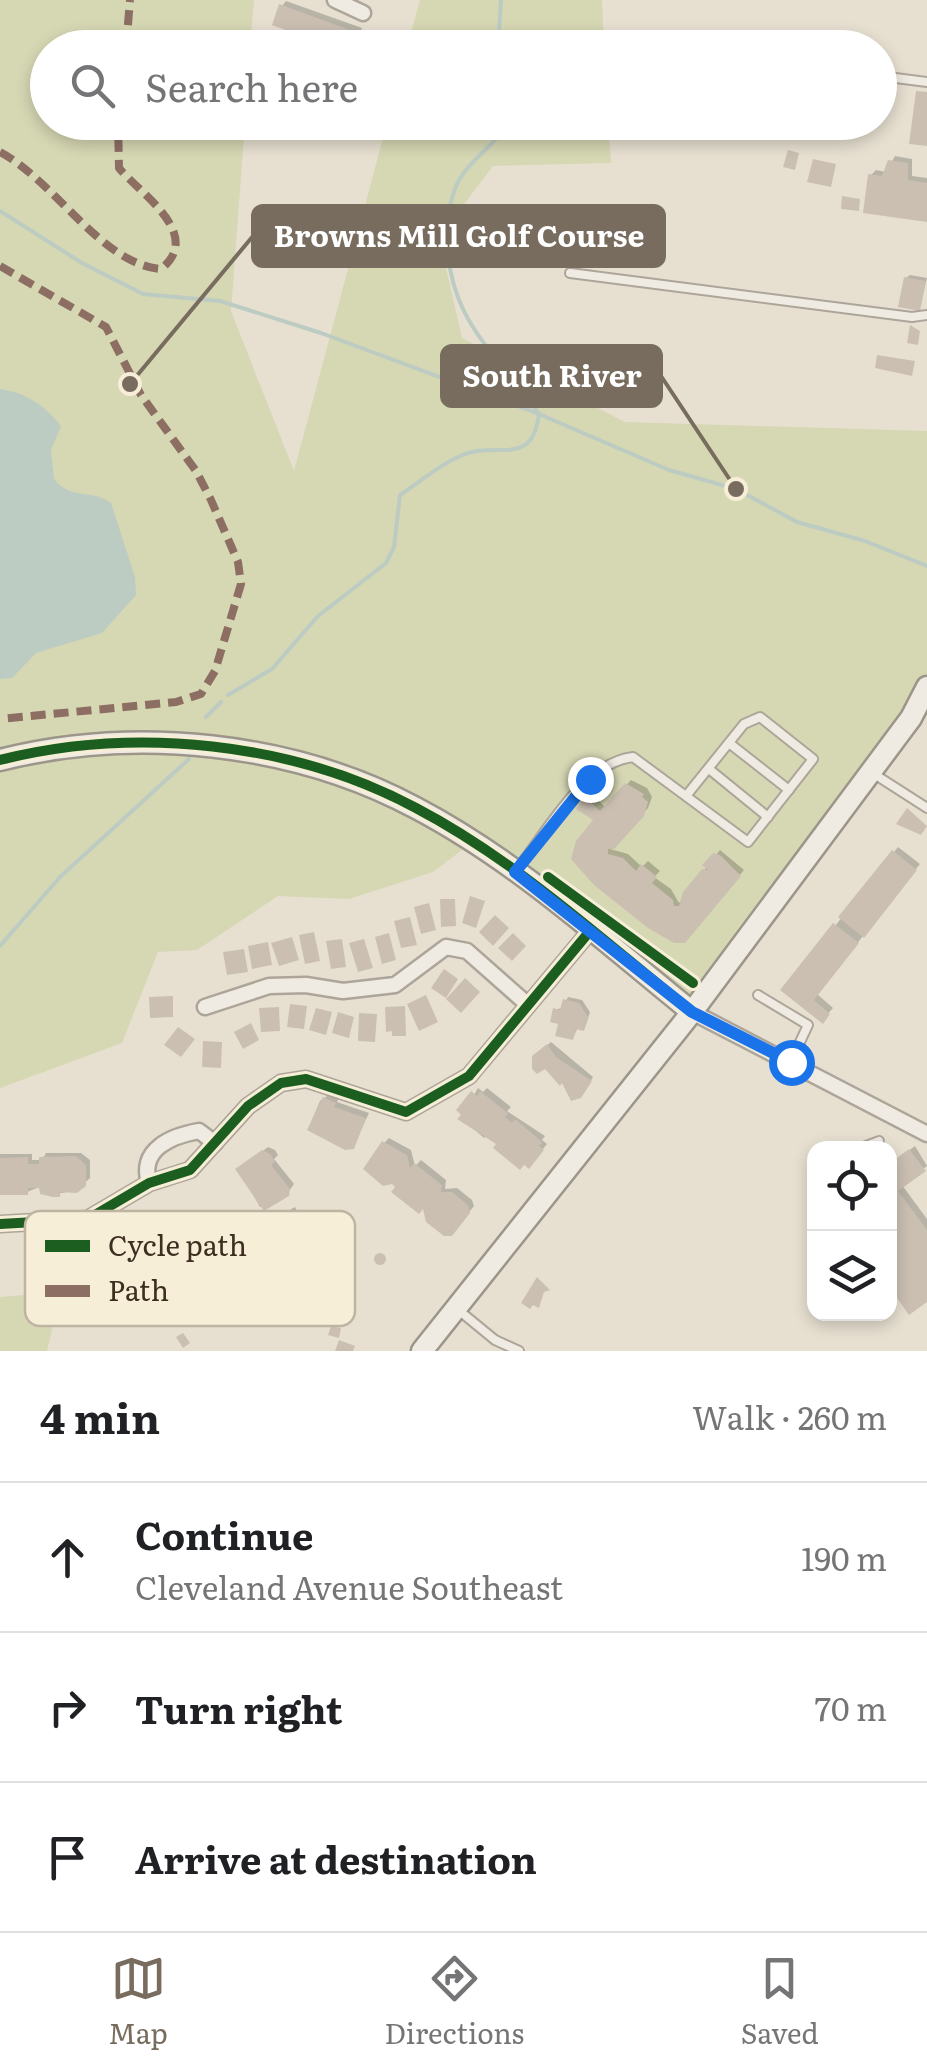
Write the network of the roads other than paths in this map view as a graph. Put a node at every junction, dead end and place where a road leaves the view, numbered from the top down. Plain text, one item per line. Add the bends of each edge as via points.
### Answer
1 (336, 0) edge
2 (363, 13) dead end
3 (897, 78) edge
4 (927, 82) edge
5 (570, 273) dead end
6 (927, 315) edge
7 (927, 686) edge
8 (729, 743) junction
9 (0, 760) edge
10 (709, 769) junction
11 (871, 772) junction
12 (789, 790) junction
13 (686, 796) junction
14 (927, 808) edge
15 (768, 817) junction
16 (515, 872) junction
17 (590, 931) junction
18 (758, 995) dead end
19 (527, 1004) junction
20 (205, 1007) dead end
21 (692, 1012) junction
22 (791, 1062) junction
23 (927, 1134) edge
24 (215, 1143) junction
25 (149, 1184) junction
26 (102, 1211) edge
27 (25, 1223) edge
28 (0, 1224) edge
29 (456, 1308) junction
30 (422, 1351) edge
31 (519, 1351) edge

1 - 2 street
3 - 4 lane
5 - 6 lane
7 - 11 main road
8 - 10 lane
8 - 12 lane
8 - 12 lane via 760,717 802,749 814,759
9 - 16 main road via 57,749 169,744 294,762 416,808
10 - 13 lane
10 - 15 lane
11 - 14 lane
11 - 21 main road
12 - 15 lane
13 - 15 lane via 748,842
13 - 16 lane via 633,757 614,759
16 - 17 main road
17 - 19 street
17 - 21 main road
18 - 22 lane via 808,1025
19 - 20 street via 467,951 446,947 395,985 343,991 269,986
19 - 24 street via 470,1076 406,1112 306,1079 280,1083
21 - 22 street
21 - 29 main road
22 - 23 street
24 - 25 street via 190,1170
24 - 25 street via 199,1131 170,1136 151,1154
25 - 26 street
27 - 28 street
29 - 30 main road
29 - 31 lane

